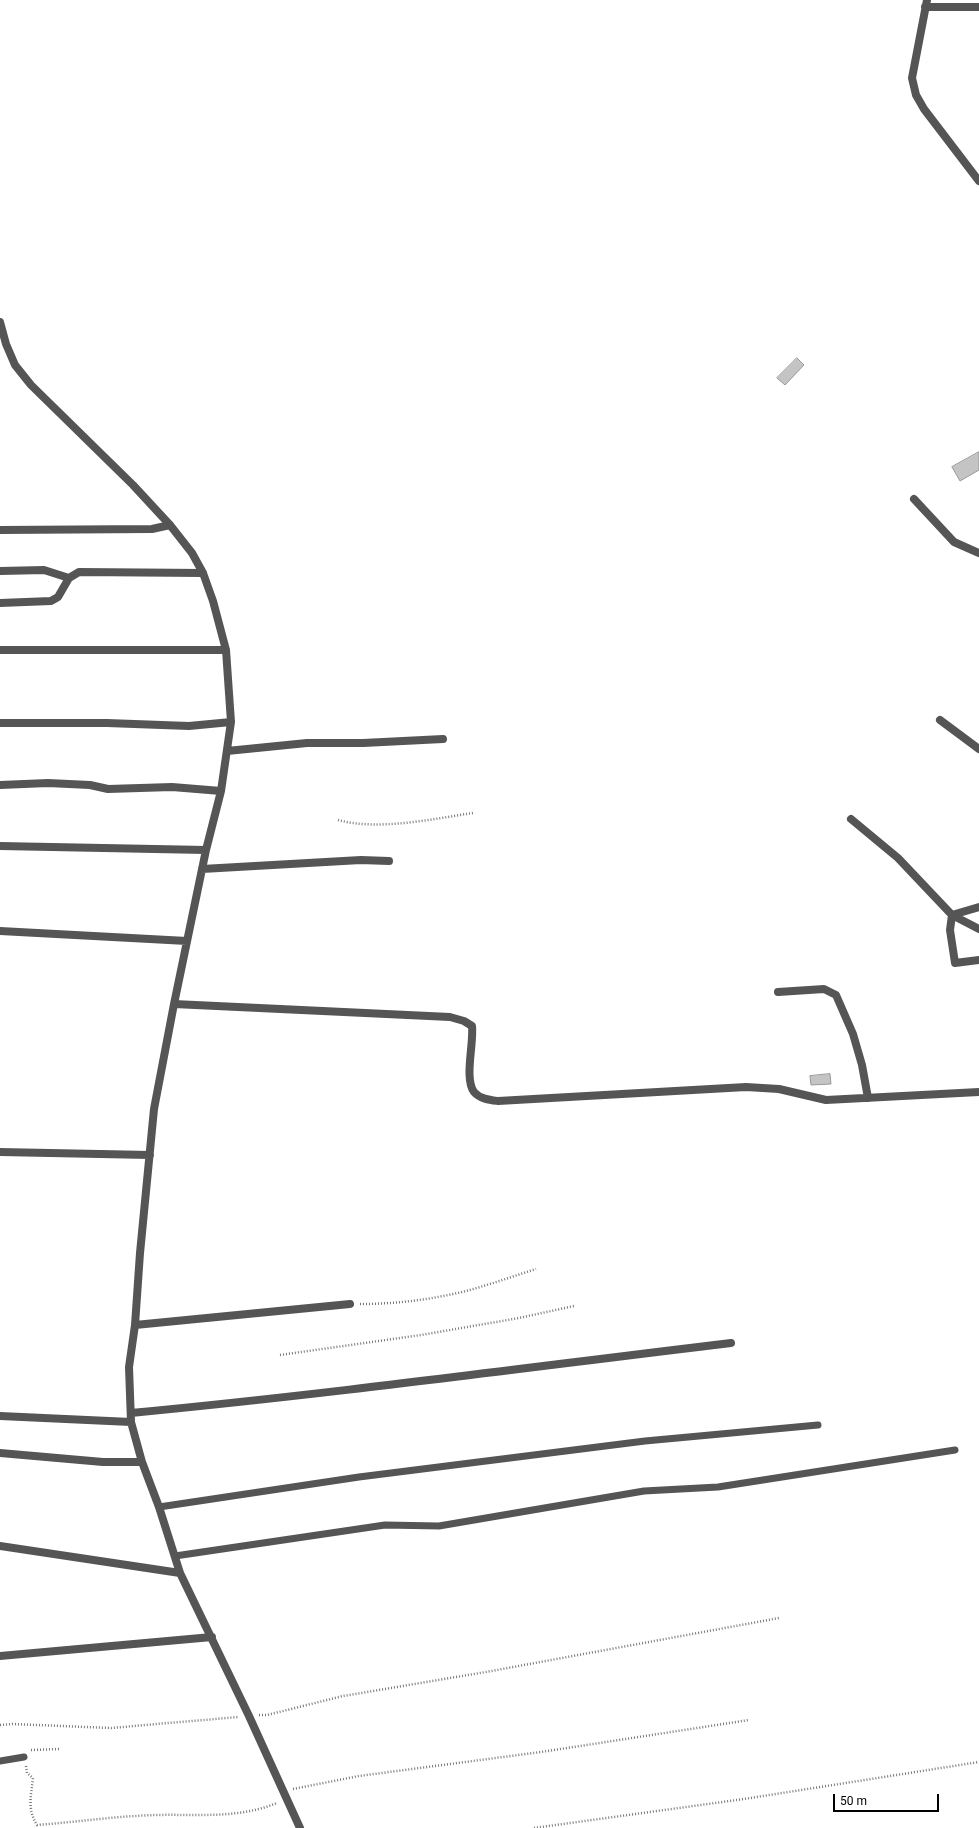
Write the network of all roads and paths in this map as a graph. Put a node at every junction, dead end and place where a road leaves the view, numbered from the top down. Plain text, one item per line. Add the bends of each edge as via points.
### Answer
1 (926, 4) edge
2 (979, 7) edge
3 (979, 181) edge
4 (0, 322) edge
5 (914, 499) dead end
6 (170, 524) junction
7 (0, 530) edge
8 (979, 553) edge
9 (0, 571) edge
10 (202, 573) junction
11 (69, 578) junction
12 (0, 603) edge
13 (0, 650) edge
14 (226, 650) junction
15 (940, 720) dead end
16 (231, 722) junction
17 (0, 723) edge
18 (443, 739) dead end
19 (979, 749) edge
20 (227, 751) junction
21 (0, 784) edge
22 (221, 791) junction
23 (473, 813) dead end
24 (851, 819) dead end
25 (338, 820) dead end
26 (0, 846) edge
27 (206, 850) junction
28 (389, 861) dead end
29 (202, 869) junction
30 (979, 907) edge
31 (952, 915) junction
32 (979, 929) edge
33 (0, 932) edge
34 (187, 941) junction
35 (979, 960) edge
36 (778, 992) dead end
37 (174, 1004) junction
38 (979, 1092) edge
39 (868, 1098) junction
40 (0, 1152) edge
41 (150, 1155) junction
42 (536, 1269) dead end
43 (350, 1304) joint
44 (574, 1306) dead end
45 (135, 1325) junction
46 (731, 1343) dead end
47 (280, 1355) dead end
48 (130, 1413) junction
49 (0, 1416) edge
50 (131, 1422) junction
51 (818, 1425) dead end
52 (955, 1450) dead end
53 (0, 1453) edge
54 (142, 1462) junction
55 (159, 1507) junction
56 (0, 1546) edge
57 (174, 1556) junction
58 (180, 1573) junction
59 (779, 1618) dead end
60 (212, 1637) junction
61 (0, 1656) edge
62 (249, 1716) junction
63 (749, 1720) dead end
64 (0, 1725) edge
65 (59, 1749) dead end
66 (24, 1757) junction
67 (0, 1762) edge
68 (979, 1762) edge
69 (283, 1791) junction
70 (287, 1799) junction
71 (300, 1828) edge
72 (534, 1828) edge

1 - 2 street
1 - 3 street via 912,78 916,95
4 - 6 street via 15,366
5 - 8 street via 954,542
6 - 7 street via 152,529
6 - 10 street via 192,553
9 - 11 street via 44,570
10 - 11 street via 79,572
10 - 14 street via 213,601
11 - 12 street via 58,597 51,601
13 - 14 street
14 - 16 street
15 - 19 street
16 - 17 street via 189,726
16 - 20 street
18 - 20 street via 307,743
20 - 22 street
21 - 22 street via 48,783 90,785 108,789 172,787
22 - 27 street
23 - 25 path via 392,823 354,824
24 - 31 street via 898,858
26 - 27 street
27 - 29 street
28 - 29 street via 361,860
29 - 34 street
30 - 31 street
31 - 32 street
31 - 35 street via 950,930 955,963
33 - 34 street
34 - 37 street
36 - 39 street via 824,989 836,995 853,1034
37 - 39 street via 450,1017 464,1021 472,1026 471,1083 474,1092 489,1100 746,1087 779,1090 826,1100
37 - 41 street via 154,1109
38 - 39 street
40 - 41 street
41 - 45 street
42 - 43 path via 448,1295 383,1304
43 - 45 street
44 - 47 path via 473,1327
45 - 48 street via 129,1367
46 - 48 street via 402,1384
48 - 50 street
49 - 50 street
50 - 54 street
51 - 55 lane via 645,1441 359,1477
52 - 57 lane via 718,1487 644,1491 439,1526 385,1525
53 - 54 street via 103,1462
54 - 55 street
55 - 57 street
56 - 58 street
57 - 58 street
58 - 60 street
59 - 62 path via 343,1696 267,1715
60 - 61 street
60 - 62 street
62 - 64 path via 111,1728
62 - 69 street
63 - 69 path via 541,1752 359,1776
65 - 66 path via 22,1750
66 - 67 lane
66 - 70 path via 27,1773 33,1778 31,1815 37,1825 155,1815 236,1814 262,1809
68 - 72 path via 744,1799
69 - 70 street
70 - 71 street

